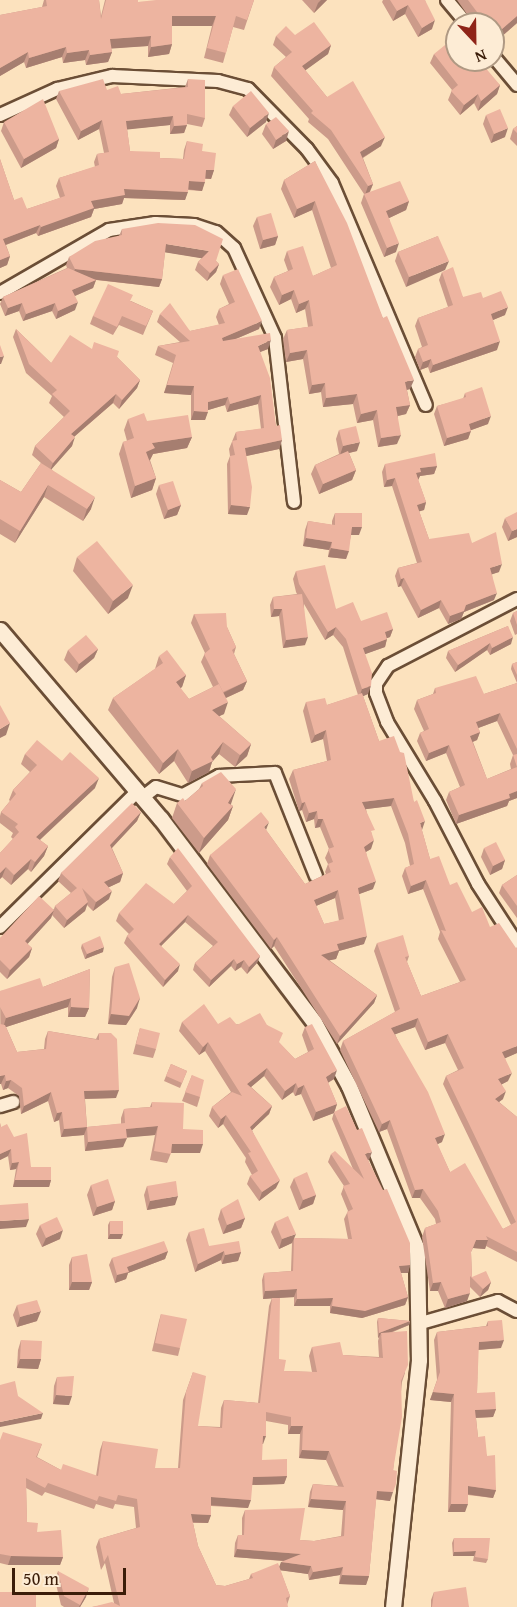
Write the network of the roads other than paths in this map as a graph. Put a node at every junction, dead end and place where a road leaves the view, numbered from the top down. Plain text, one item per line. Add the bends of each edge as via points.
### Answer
1 (447, 0) edge
2 (456, 12) edge
3 (505, 70) edge
4 (517, 85) edge
5 (0, 115) edge
6 (0, 293) edge
7 (426, 405) dead end
8 (294, 502) dead end
9 (517, 599) edge
10 (0, 630) edge
11 (141, 794) junction
12 (316, 876) edge
13 (0, 927) edge
14 (517, 944) edge
15 (13, 1102) dead end
16 (0, 1106) edge
17 (517, 1311) edge
18 (421, 1323) junction
19 (393, 1607) edge

1 - 2 street
3 - 4 street
5 - 7 street via 57,89 112,76 208,80 248,89 307,149 332,183
6 - 8 street via 109,230 155,223 194,225 216,232 234,248 275,338
9 - 14 street via 387,666 376,684 387,722 435,801 478,884
10 - 11 street
11 - 12 street via 156,788 183,795 219,776 275,774
11 - 13 street
11 - 18 street via 314,1022 349,1086 417,1249
15 - 16 street
17 - 18 street via 498,1301
18 - 19 street

